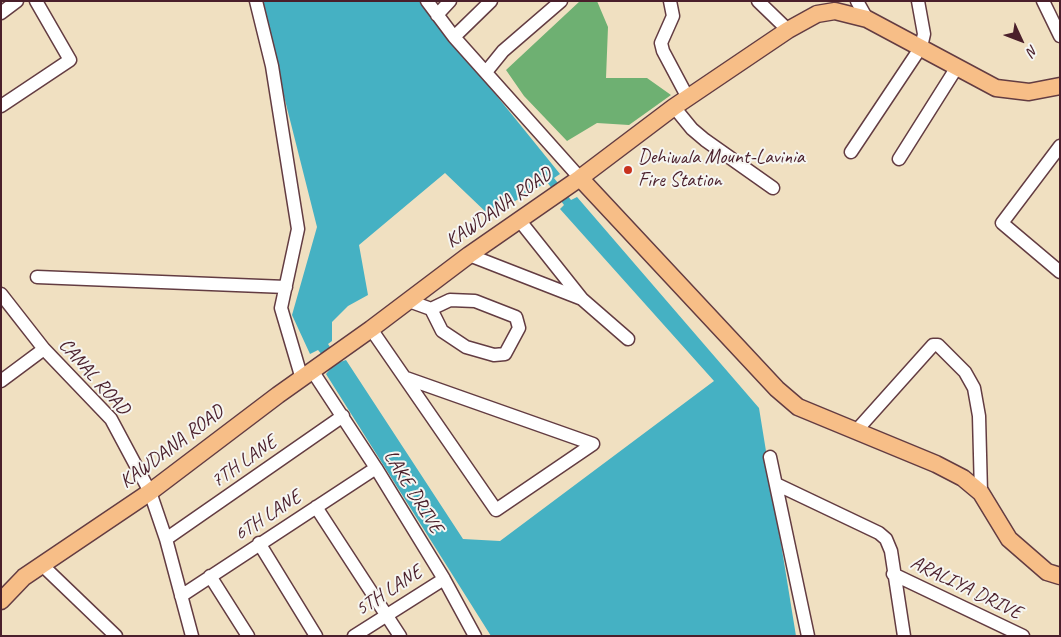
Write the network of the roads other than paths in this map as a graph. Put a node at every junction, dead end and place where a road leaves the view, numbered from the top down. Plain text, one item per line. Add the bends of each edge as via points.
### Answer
1 (17, 1) edge
2 (36, 1) edge
3 (256, 1) edge
4 (426, 1) edge
5 (450, 1) edge
6 (491, 1) edge
7 (561, 1) edge
8 (670, 1) edge
9 (758, 1) edge
10 (857, 1) edge
11 (918, 1) edge
12 (1044, 1) edge
13 (1, 13) edge
14 (437, 15) junction
15 (868, 19) junction
16 (788, 30) junction
17 (1060, 36) edge
18 (454, 37) junction
19 (921, 47) junction
20 (957, 67) junction
21 (486, 72) junction
22 (1060, 86) edge
23 (688, 98) junction
24 (1, 106) edge
25 (674, 107) junction
26 (1060, 146) edge
27 (850, 152) dead end
28 (899, 159) dead end
29 (576, 181) junction
30 (773, 188) dead end
31 (520, 221) junction
32 (469, 255) junction
33 (1060, 272) edge
34 (37, 277) dead end
35 (286, 287) junction
36 (1, 294) edge
37 (582, 299) junction
38 (409, 301) junction
39 (431, 309) junction
40 (371, 329) junction
41 (628, 339) dead end
42 (44, 350) junction
43 (312, 371) junction
44 (406, 378) junction
45 (1, 381) edge
46 (343, 416) junction
47 (856, 431) junction
48 (770, 457) dead end
49 (376, 468) junction
50 (776, 484) junction
51 (150, 492) junction
52 (981, 493) junction
53 (316, 507) junction
54 (166, 539) junction
55 (259, 543) junction
56 (41, 564) junction
57 (893, 574) junction
58 (210, 576) junction
59 (1060, 576) edge
60 (444, 578) junction
61 (181, 596) junction
62 (1, 601) edge
63 (387, 616) junction
64 (116, 636) edge
65 (192, 636) edge
66 (248, 636) edge
67 (316, 636) edge
68 (354, 636) edge
69 (400, 636) edge
70 (475, 636) edge
71 (808, 636) edge
72 (904, 636) edge
73 (1023, 636) edge

1 - 13 street
2 - 24 street via 70,60
3 - 35 street, LAKE DRIVE via 272,66 298,228
4 - 14 street
5 - 14 street
6 - 18 street
7 - 21 street via 503,51
8 - 23 street via 673,16 661,43
9 - 16 street
10 - 15 street
11 - 19 street via 924,34
12 - 17 street
14 - 18 street
15 - 16 main road, KAWDANA ROAD via 835,11 817,14
15 - 19 main road, KAWDANA ROAD
16 - 23 main road, KAWDANA ROAD
18 - 21 street
19 - 20 main road, KAWDANA ROAD
19 - 27 street
20 - 22 main road, KAWDANA ROAD via 996,88 1029,92
20 - 28 street
21 - 29 street
23 - 25 main road, KAWDANA ROAD
25 - 29 main road, KAWDANA ROAD
25 - 30 street via 705,140
26 - 33 street via 1002,223
29 - 31 main road, KAWDANA ROAD
29 - 47 main road via 777,389 798,407
31 - 32 main road, KAWDANA ROAD
31 - 37 street
32 - 37 street
32 - 38 main road, KAWDANA ROAD
34 - 35 street
35 - 43 street, LAKE DRIVE via 281,308
36 - 42 street, CANAL ROAD
37 - 41 street
38 - 39 street
38 - 40 main road, KAWDANA ROAD
39 - 39 street via 450,300 475,301 516,317 519,328 505,354 494,355 466,347 442,331
40 - 43 main road, KAWDANA ROAD
40 - 44 street
42 - 45 street
42 - 51 street, CANAL ROAD via 111,418
43 - 46 street, LAKE DRIVE
43 - 51 main road, KAWDANA ROAD
44 - 44 street via 496,510 593,444 546,428
46 - 49 street, LAKE DRIVE
46 - 54 street, 7TH LANE
47 - 52 main road via 936,464 963,478
47 - 52 street via 934,345 938,345 965,372 974,388 979,416
48 - 50 street
49 - 53 street, 6TH LANE
49 - 60 street, LAKE DRIVE
50 - 57 street via 886,539 891,551
50 - 71 street
51 - 54 street, CANAL ROAD
51 - 56 main road, KAWDANA ROAD
52 - 59 main road via 1009,539 1047,572
53 - 55 street, 6TH LANE
53 - 63 street
54 - 61 street, CANAL ROAD
55 - 58 street, 6TH LANE
55 - 67 street
56 - 62 main road, KAWDANA ROAD via 24,576
56 - 64 street
57 - 72 street
57 - 73 street, ARALIYA DRIVE
58 - 61 street, 6TH LANE
58 - 66 street
60 - 63 street, 5TH LANE
60 - 70 street, LAKE DRIVE
61 - 65 street, CANAL ROAD
63 - 68 street, 5TH LANE
63 - 69 street

